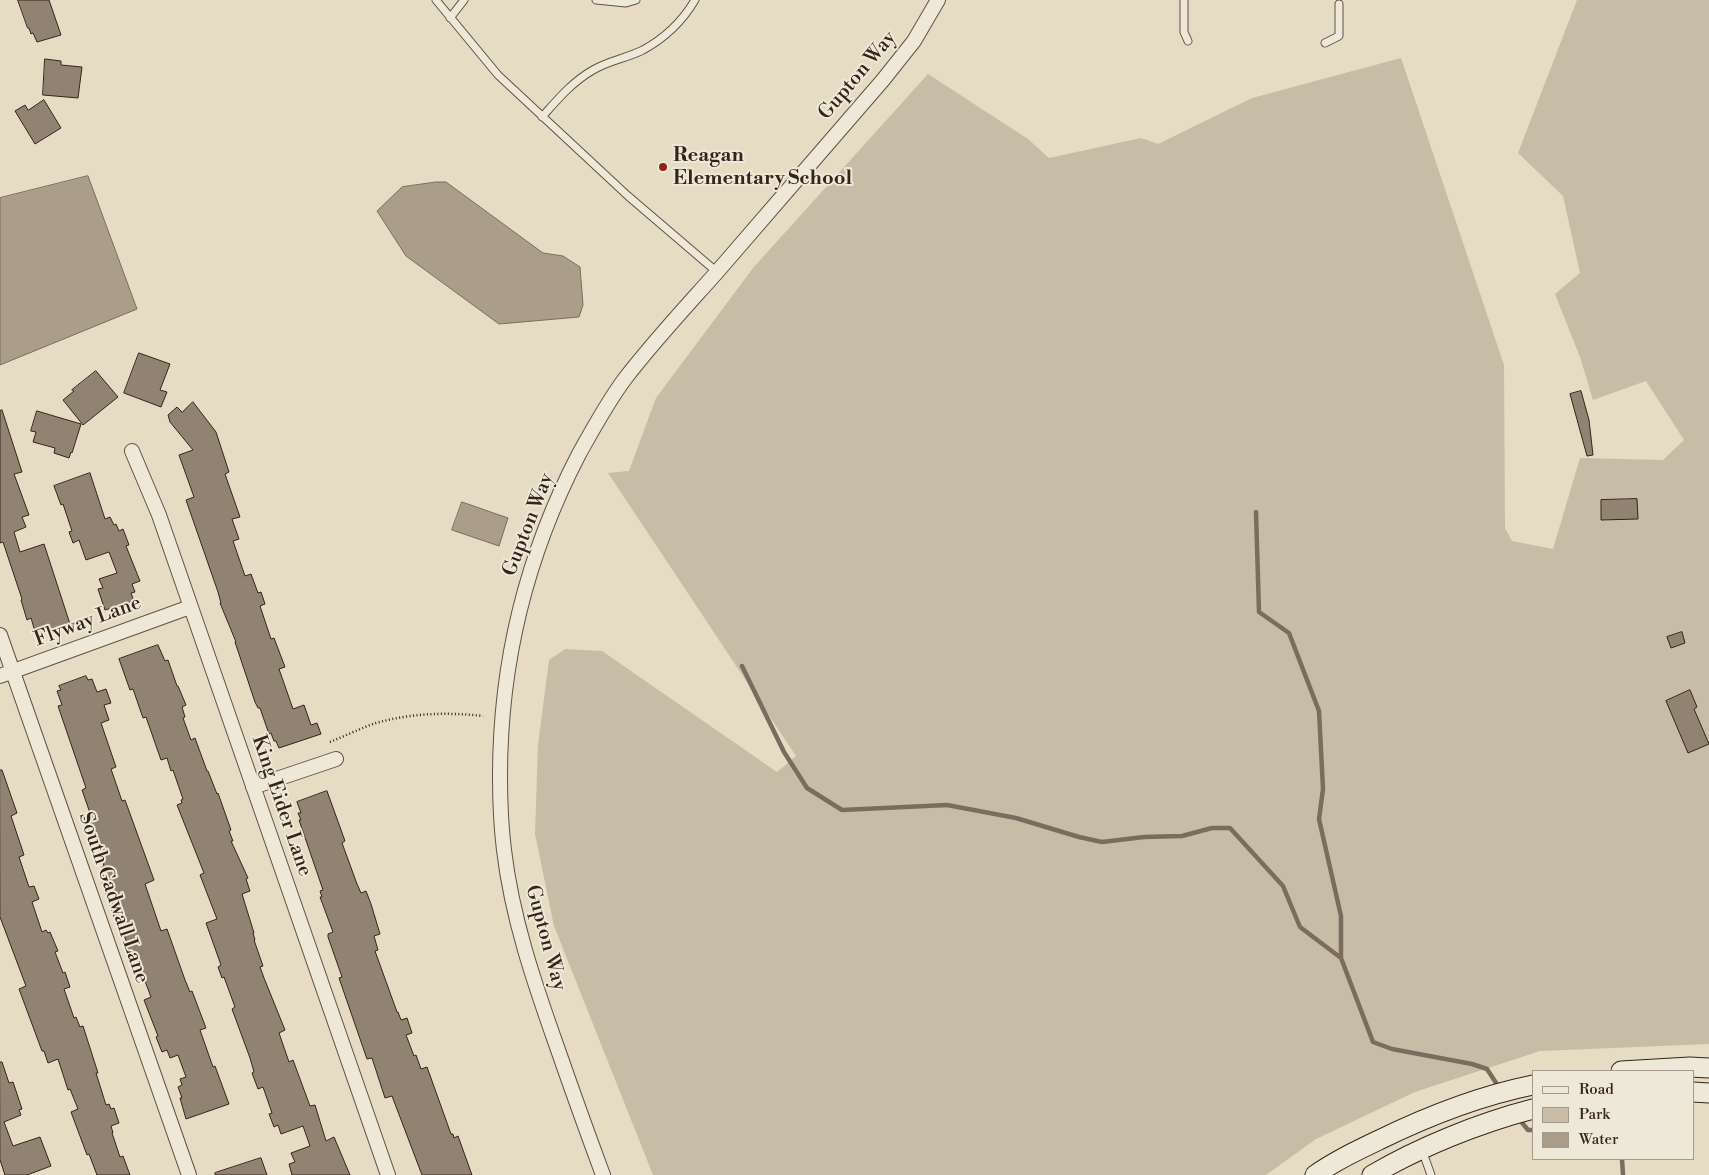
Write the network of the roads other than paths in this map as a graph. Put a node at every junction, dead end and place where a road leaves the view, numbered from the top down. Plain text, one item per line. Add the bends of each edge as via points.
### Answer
1 (436, 0) edge
2 (464, 0) edge
3 (596, 0) edge
4 (636, 0) edge
5 (695, 0) edge
6 (938, 0) edge
7 (1184, 0) edge
8 (1339, 4) dead end
9 (450, 18) junction
10 (1188, 41) dead end
11 (1325, 43) dead end
12 (542, 117) junction
13 (717, 272) junction
14 (132, 451) dead end
15 (190, 606) junction
16 (0, 635) edge
17 (6, 674) edge
18 (336, 758) dead end
19 (254, 787) junction
20 (1709, 1068) edge
21 (1632, 1070) edge
22 (1532, 1085) edge
23 (1694, 1092) edge
24 (1709, 1093) edge
25 (1532, 1109) edge
26 (1422, 1150) junction
27 (189, 1175) edge
28 (388, 1175) edge
29 (603, 1175) edge
30 (1315, 1175) edge
31 (1372, 1175) edge
32 (1431, 1175) edge

1 - 9 lane
2 - 9 lane
3 - 4 lane via 626,3
5 - 12 lane via 686,16 668,34 642,50 593,70 575,82
6 - 13 street, Gupton Way via 914,41
7 - 10 lane via 1184,32
8 - 11 lane via 1339,36
9 - 12 lane via 498,75
12 - 13 lane
13 - 29 street, Gupton Way via 623,382 570,471 530,574 516,622 505,681 500,796 504,850 514,908 529,968
14 - 15 street, King Eider Lane via 159,515
15 - 17 street, Flyway Lane
15 - 19 street, King Eider Lane
16 - 17 street, South Gadwall Lane
17 - 27 street, South Gadwall Lane
18 - 19 street
19 - 28 street, King Eider Lane
20 - 21 main road
22 - 30 main road via 1481,1098 1411,1124 1335,1161
23 - 24 main road
25 - 26 main road via 1484,1123
26 - 31 main road
26 - 32 lane

